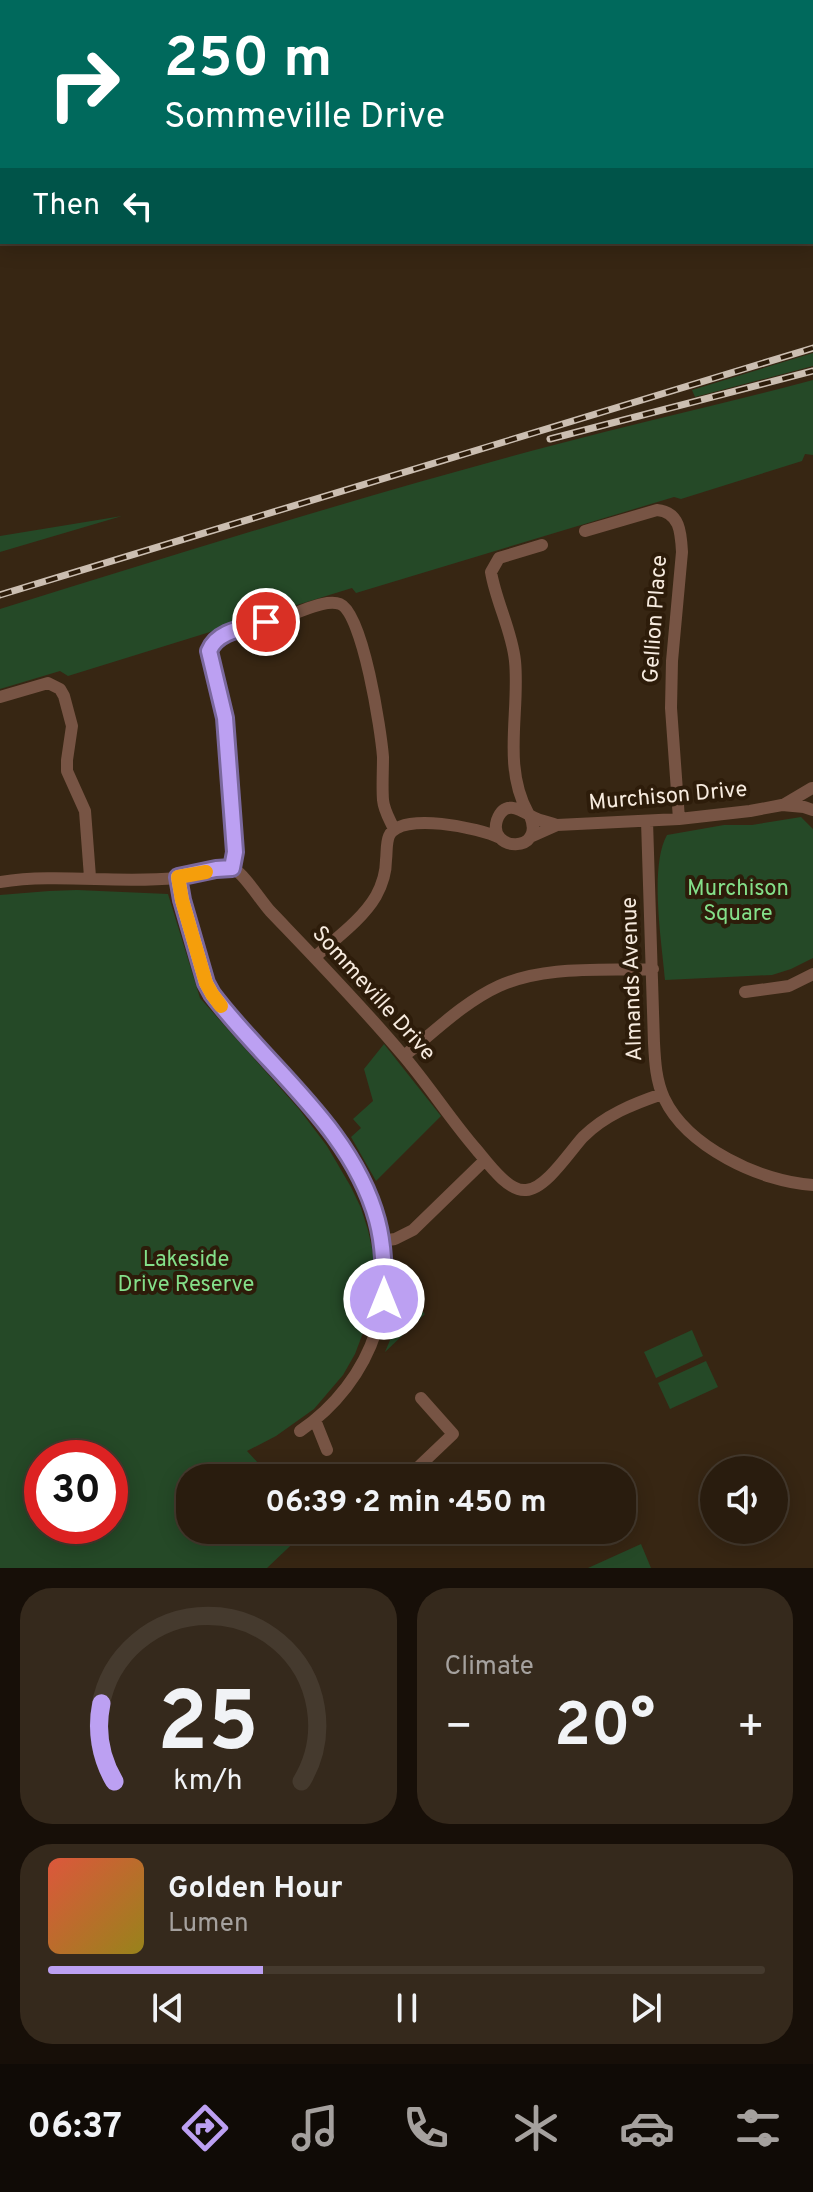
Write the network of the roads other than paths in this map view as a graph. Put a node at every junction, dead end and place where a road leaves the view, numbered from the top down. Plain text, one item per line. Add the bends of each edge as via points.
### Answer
1 (585, 531) dead end
2 (542, 545) dead end
3 (292, 614) dead end
4 (266, 622) dead end
5 (0, 697) edge
6 (515, 776) junction
7 (813, 787) edge
8 (782, 805) junction
9 (813, 807) edge
10 (529, 814) junction
11 (500, 815) junction
12 (679, 819) junction
13 (647, 821) junction
14 (557, 825) junction
15 (469, 827) junction
16 (394, 829) junction
17 (530, 837) junction
18 (500, 838) junction
19 (232, 868) junction
20 (90, 877) junction
21 (178, 877) junction
22 (0, 882) edge
23 (315, 957) junction
24 (653, 969) junction
25 (813, 974) edge
26 (745, 992) dead end
27 (404, 1056) junction
28 (662, 1094) junction
29 (485, 1160) junction
30 (813, 1185) edge
31 (381, 1241) junction
32 (421, 1398) dead end
33 (315, 1420) junction
34 (300, 1431) dead end
35 (327, 1450) dead end
36 (421, 1464) edge

1 - 12 street, Gellion Place via 657,510 668,511 679,526 682,552 671,708
2 - 6 street via 499,558 491,572 515,660
3 - 16 street via 335,603 353,617 378,715 383,801
4 - 19 street via 221,636 209,651 225,718
5 - 20 street via 48,683 64,696 72,726 67,771 85,811
6 - 10 street
6 - 11 street
7 - 8 street, Murchison Drive
7 - 9 street
8 - 9 street, Murchison Drive
8 - 12 street, Murchison Drive
10 - 11 street via 511,808
10 - 14 street, Murchison Drive
10 - 17 street
11 - 15 street
11 - 18 street
12 - 13 street, Murchison Drive
13 - 14 street, Murchison Drive
13 - 24 street, Almands Avenue
14 - 17 street, Murchison Drive
15 - 16 street via 413,823
15 - 18 street
16 - 23 street via 376,896
17 - 18 street via 515,845
19 - 21 street
19 - 23 street, Sommeville Drive
20 - 21 street
20 - 22 street
21 - 31 street via 212,994 340,1145 369,1198
23 - 27 street, Sommeville Drive
24 - 27 street via 561,972 500,986 471,1002
24 - 28 street, Almands Avenue via 655,1065
25 - 26 street via 789,986
27 - 29 street, Sommeville Drive
28 - 29 street, Sommeville Drive via 597,1125 553,1172 527,1191 516,1188
28 - 30 street, Almands Avenue via 681,1123 725,1157 769,1177
29 - 31 street via 413,1230
31 - 33 street via 384,1299 373,1342 350,1383
32 - 36 street via 453,1434
33 - 34 street
33 - 35 street

